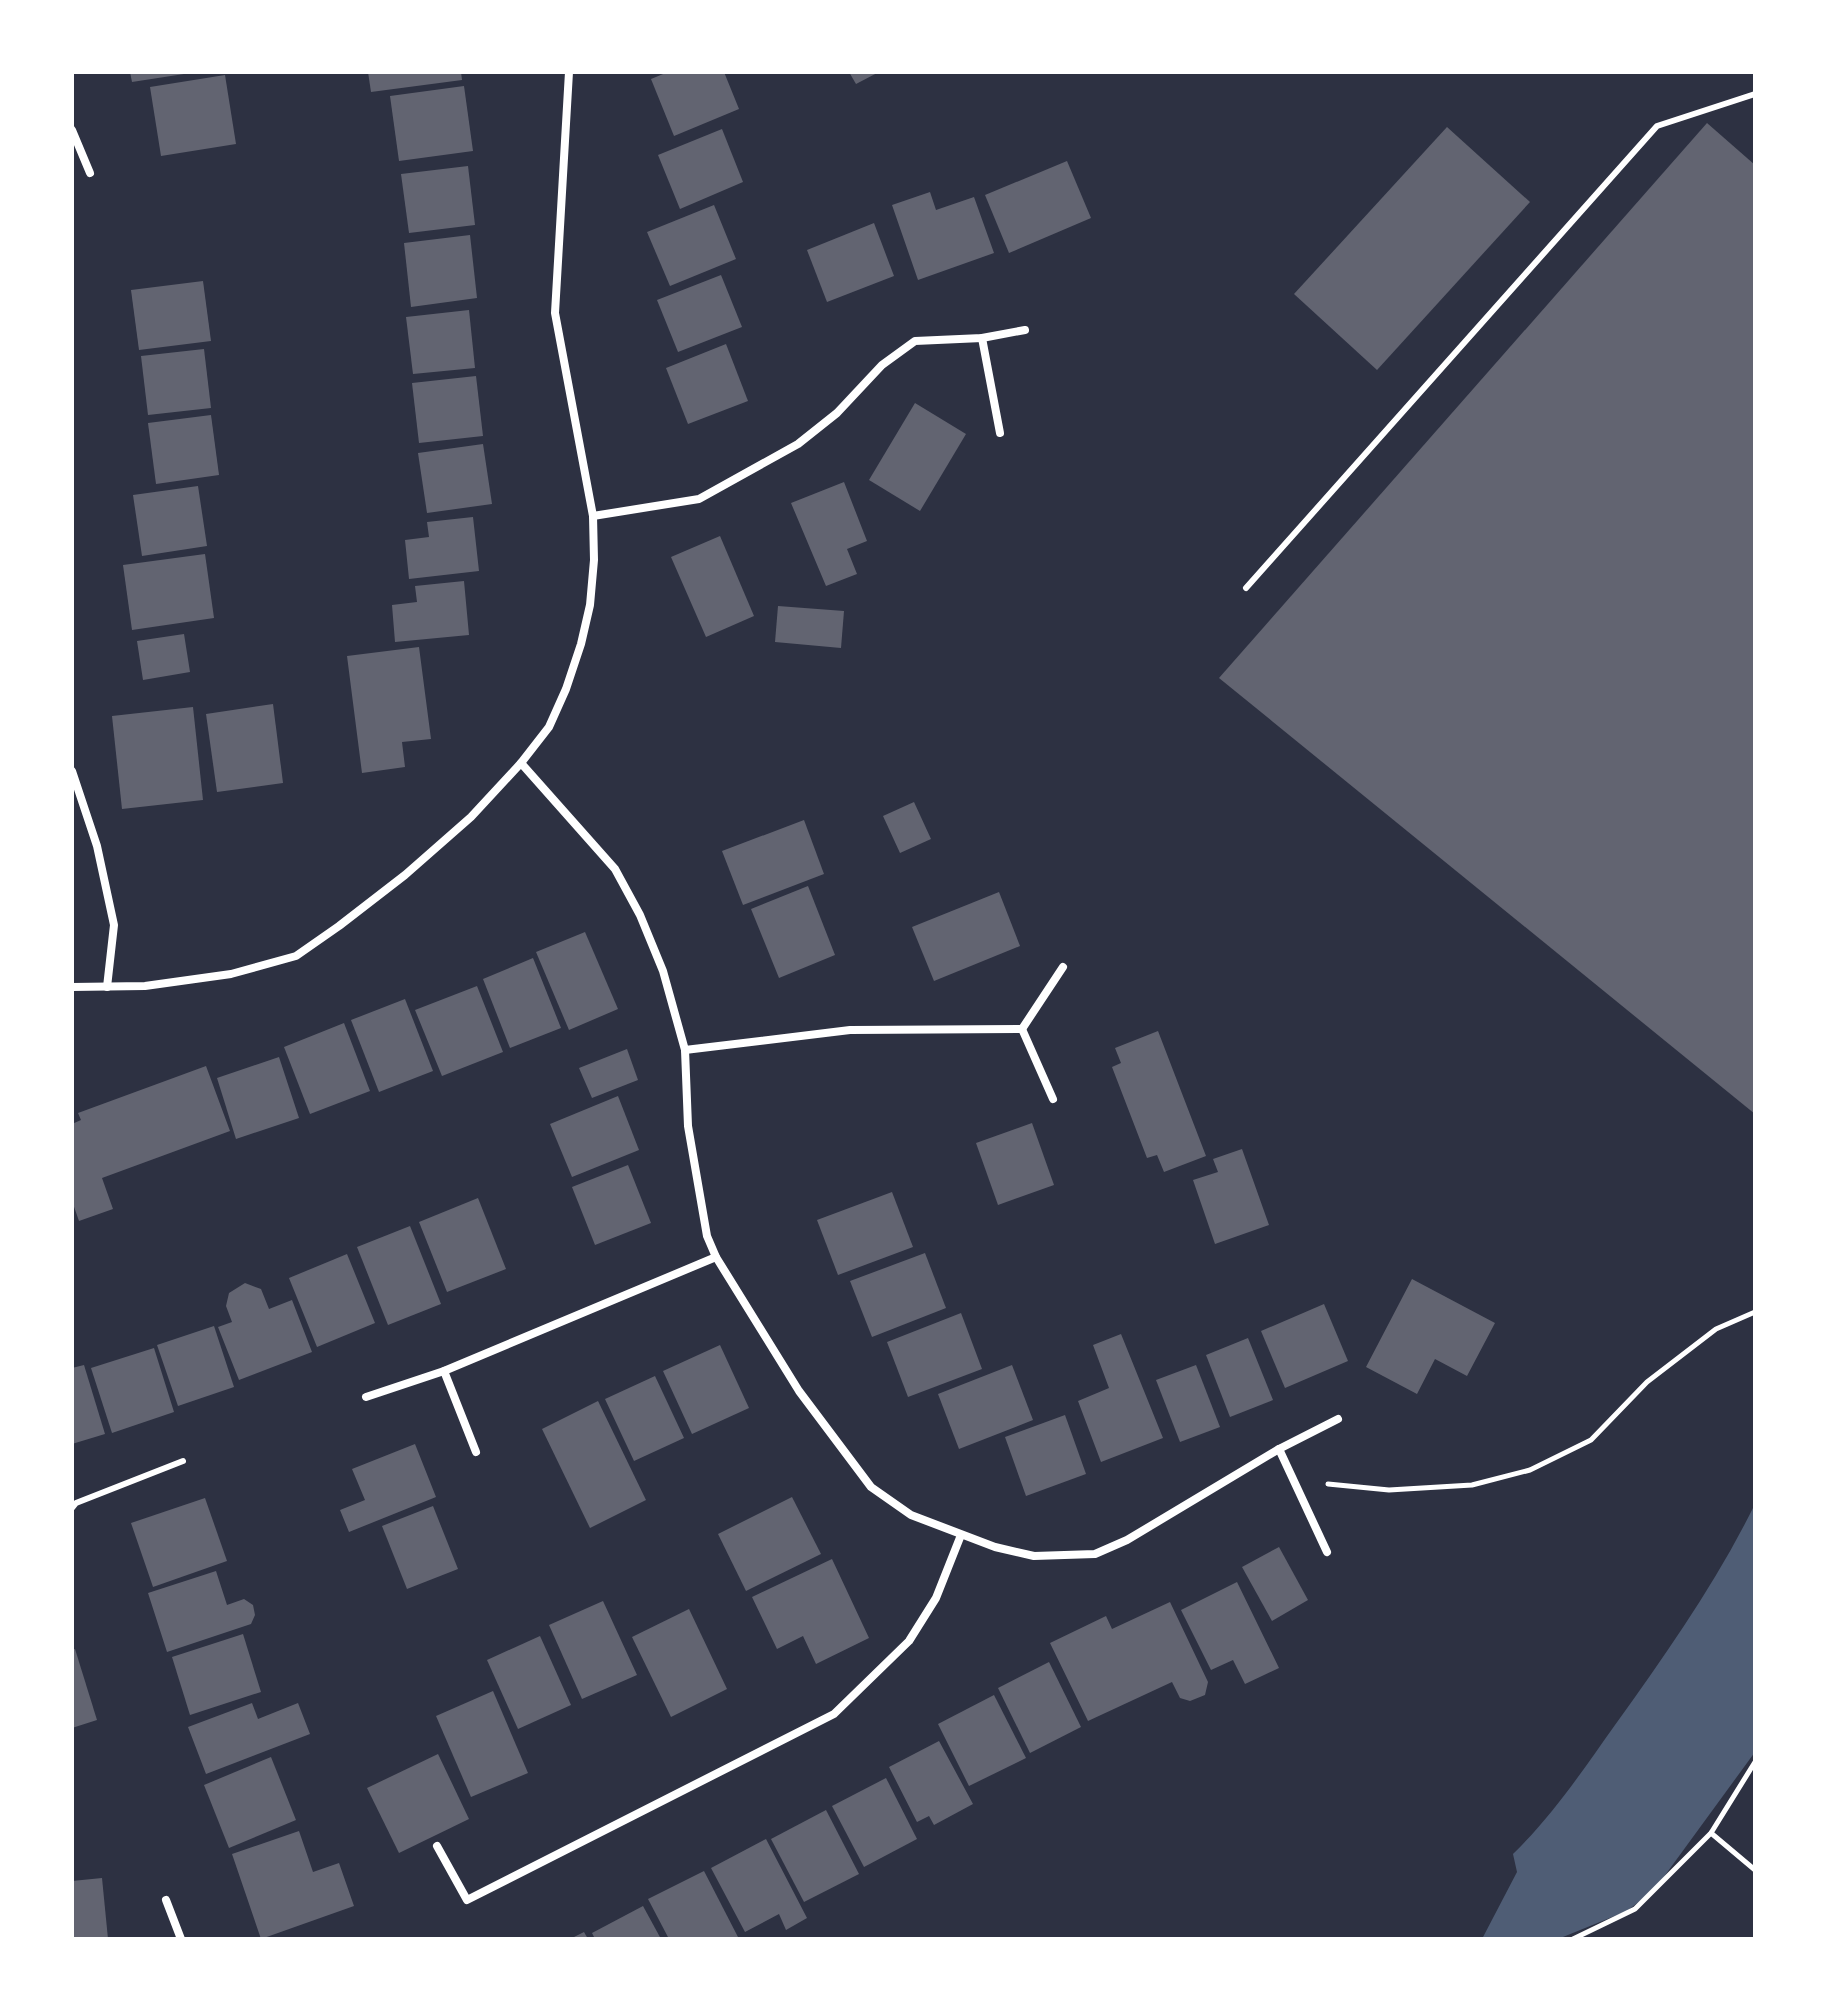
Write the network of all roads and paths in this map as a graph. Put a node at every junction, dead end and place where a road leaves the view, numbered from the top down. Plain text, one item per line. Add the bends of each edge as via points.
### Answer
1 (569, 72) edge
2 (1755, 94) edge
3 (72, 130) edge
4 (90, 173) dead end
5 (1025, 330) dead end
6 (982, 338) junction
7 (1000, 433) dead end
8 (593, 516) junction
9 (1246, 588) dead end
10 (521, 763) junction
11 (72, 771) edge
12 (1063, 967) dead end
13 (72, 987) edge
14 (107, 987) junction
15 (1022, 1029) junction
16 (685, 1050) junction
17 (1053, 1099) dead end
18 (716, 1257) junction
19 (1755, 1312) edge
20 (444, 1371) junction
21 (366, 1397) dead end
22 (1338, 1419) dead end
23 (1279, 1449) junction
24 (476, 1452) dead end
25 (183, 1461) dead end
26 (1294, 1480) junction
27 (72, 1508) edge
28 (961, 1535) junction
29 (1327, 1552) dead end
30 (1755, 1762) edge
31 (1711, 1833) junction
32 (437, 1846) dead end
33 (1755, 1870) edge
34 (166, 1900) dead end
35 (181, 1939) edge
36 (1573, 1939) edge

1 - 8 street via 555,313
2 - 9 lane via 1657,126
3 - 4 street
5 - 6 street
6 - 7 street
6 - 8 street via 915,341 798,444 699,499
8 - 10 street via 590,605 581,644 549,727
10 - 14 street via 471,817 405,875 296,956 231,974
10 - 16 street via 615,869 663,971
11 - 14 street via 97,846 114,925
12 - 15 street
13 - 14 street
15 - 16 street via 850,1030
15 - 17 street
16 - 18 street via 688,1126 707,1236
18 - 20 street
18 - 28 street via 799,1391 871,1487 911,1515
19 - 26 path via 1716,1329 1647,1382 1591,1440 1530,1470 1472,1485 1389,1490
20 - 21 street
20 - 24 street
22 - 23 street
23 - 26 street
23 - 28 street via 1095,1554 1034,1556
25 - 27 lane
26 - 29 street
28 - 32 street via 936,1598 909,1641 834,1714 467,1900
30 - 31 path
31 - 33 path
31 - 36 path via 1635,1909
34 - 35 street

